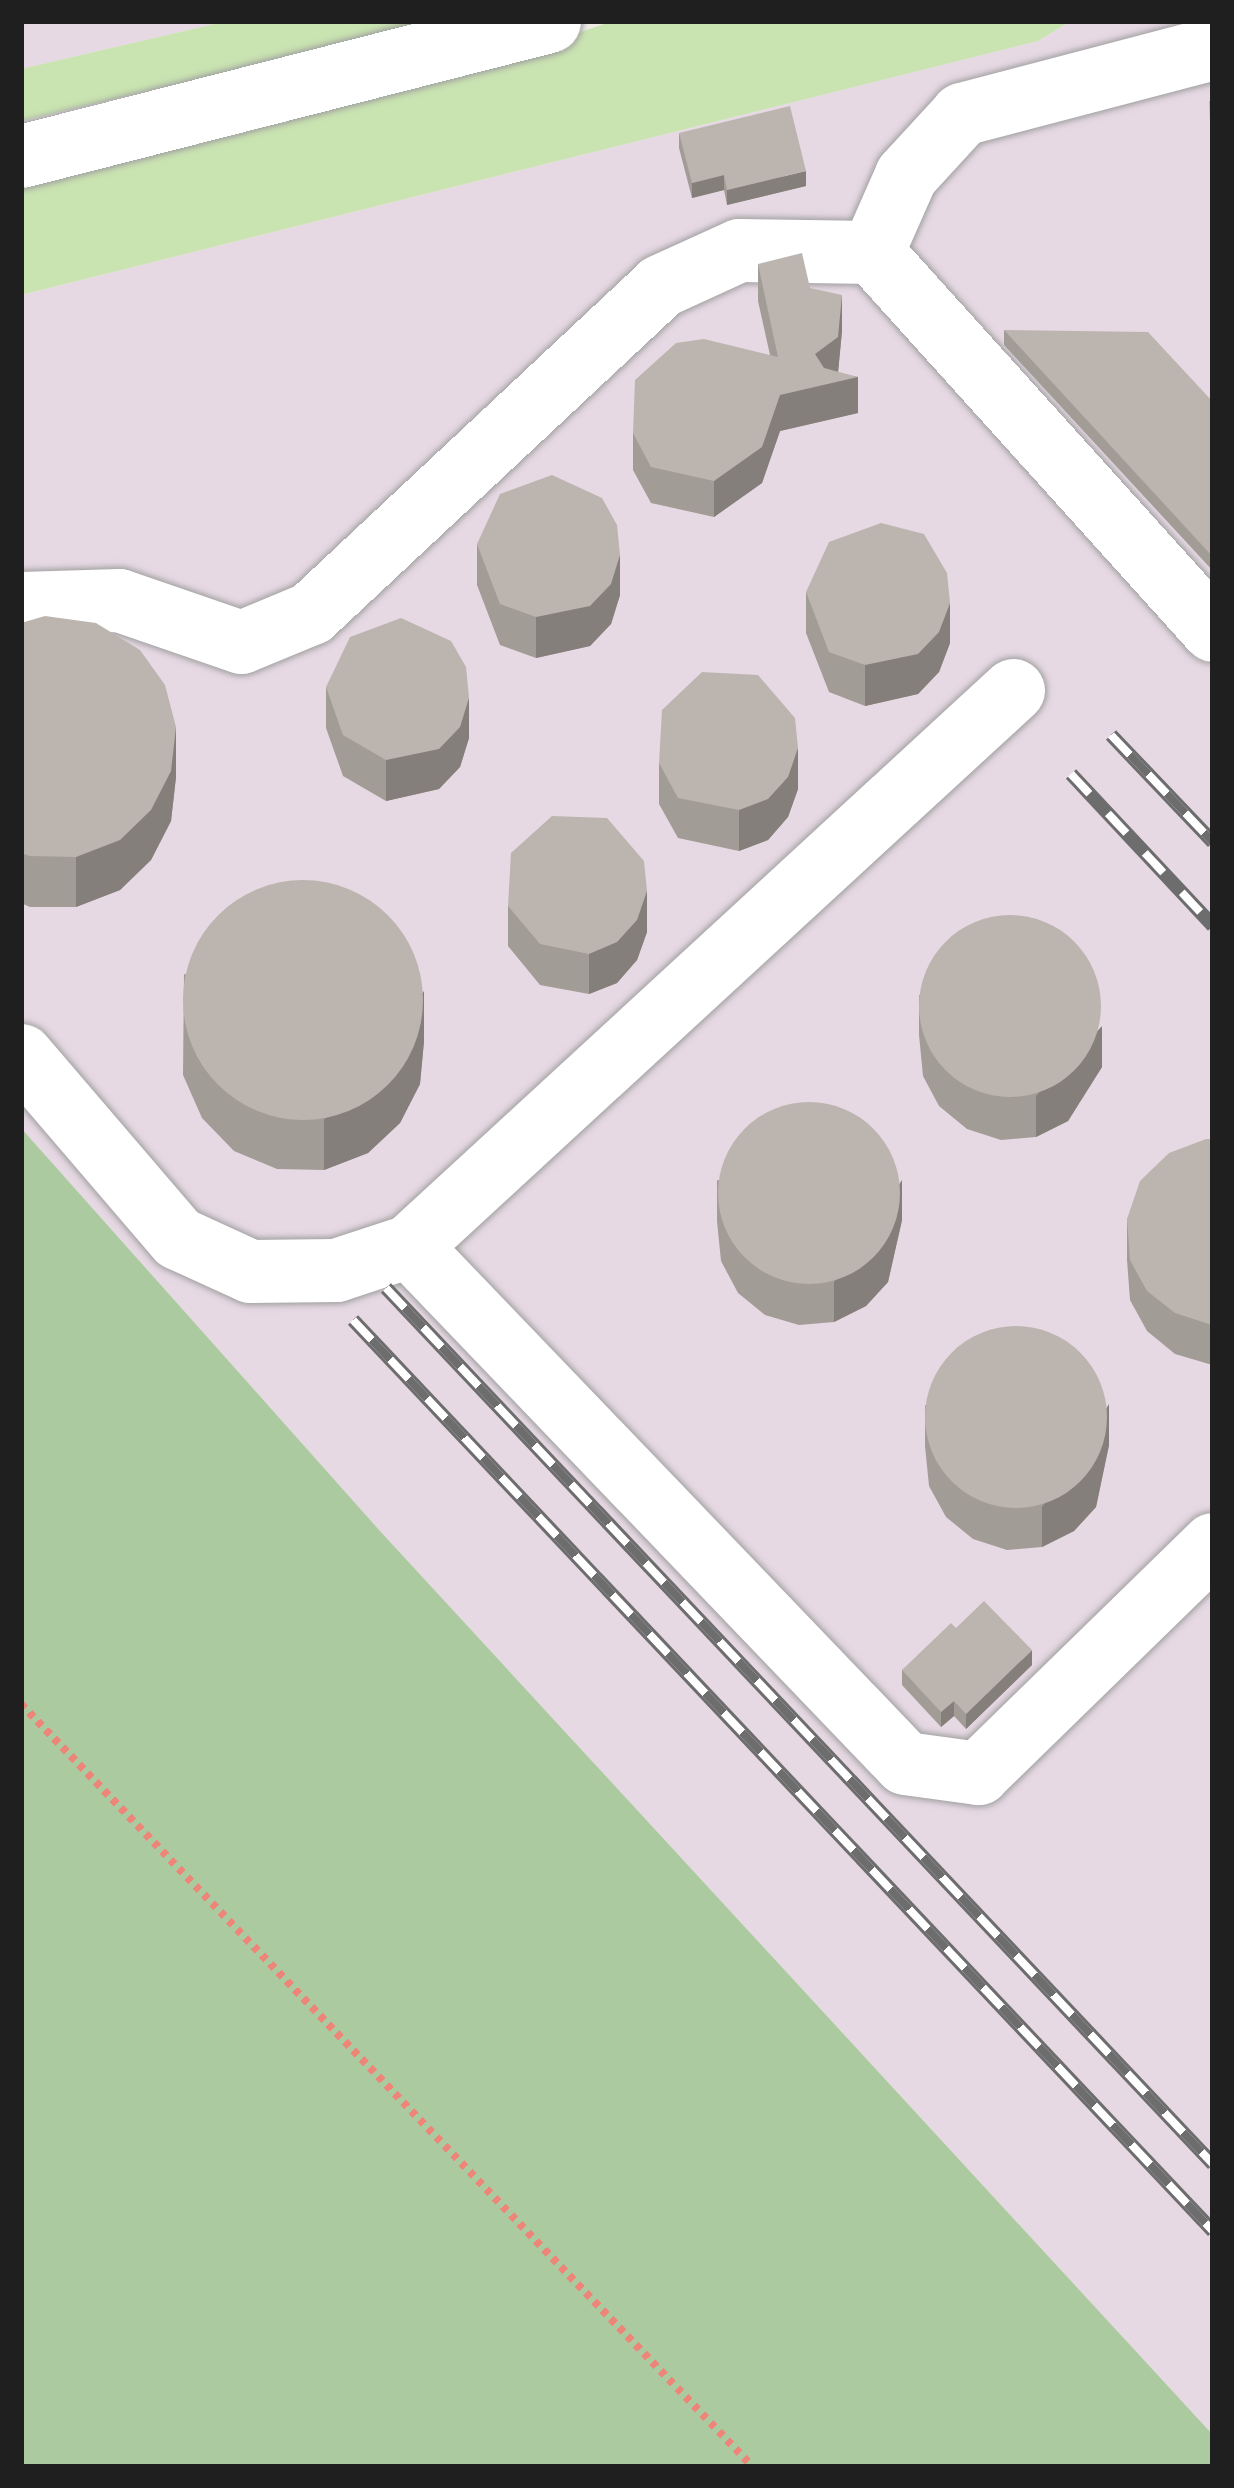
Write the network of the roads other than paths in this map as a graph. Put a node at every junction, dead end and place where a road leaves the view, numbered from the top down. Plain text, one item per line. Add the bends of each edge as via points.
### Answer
1 (549, 21) edge
2 (1213, 49) edge
3 (21, 156) edge
4 (872, 252) junction
5 (21, 603) edge
6 (1213, 630) edge
7 (1013, 690) dead end
8 (21, 1055) edge
9 (409, 1246) junction
10 (1213, 1544) edge

1 - 3 lane
2 - 4 lane via 962,114 906,175
4 - 5 lane via 739,250 660,286 311,613 241,642 119,600
4 - 6 lane
7 - 9 lane
8 - 9 lane via 178,1238 250,1270 336,1270
9 - 10 lane via 904,1763 978,1774

